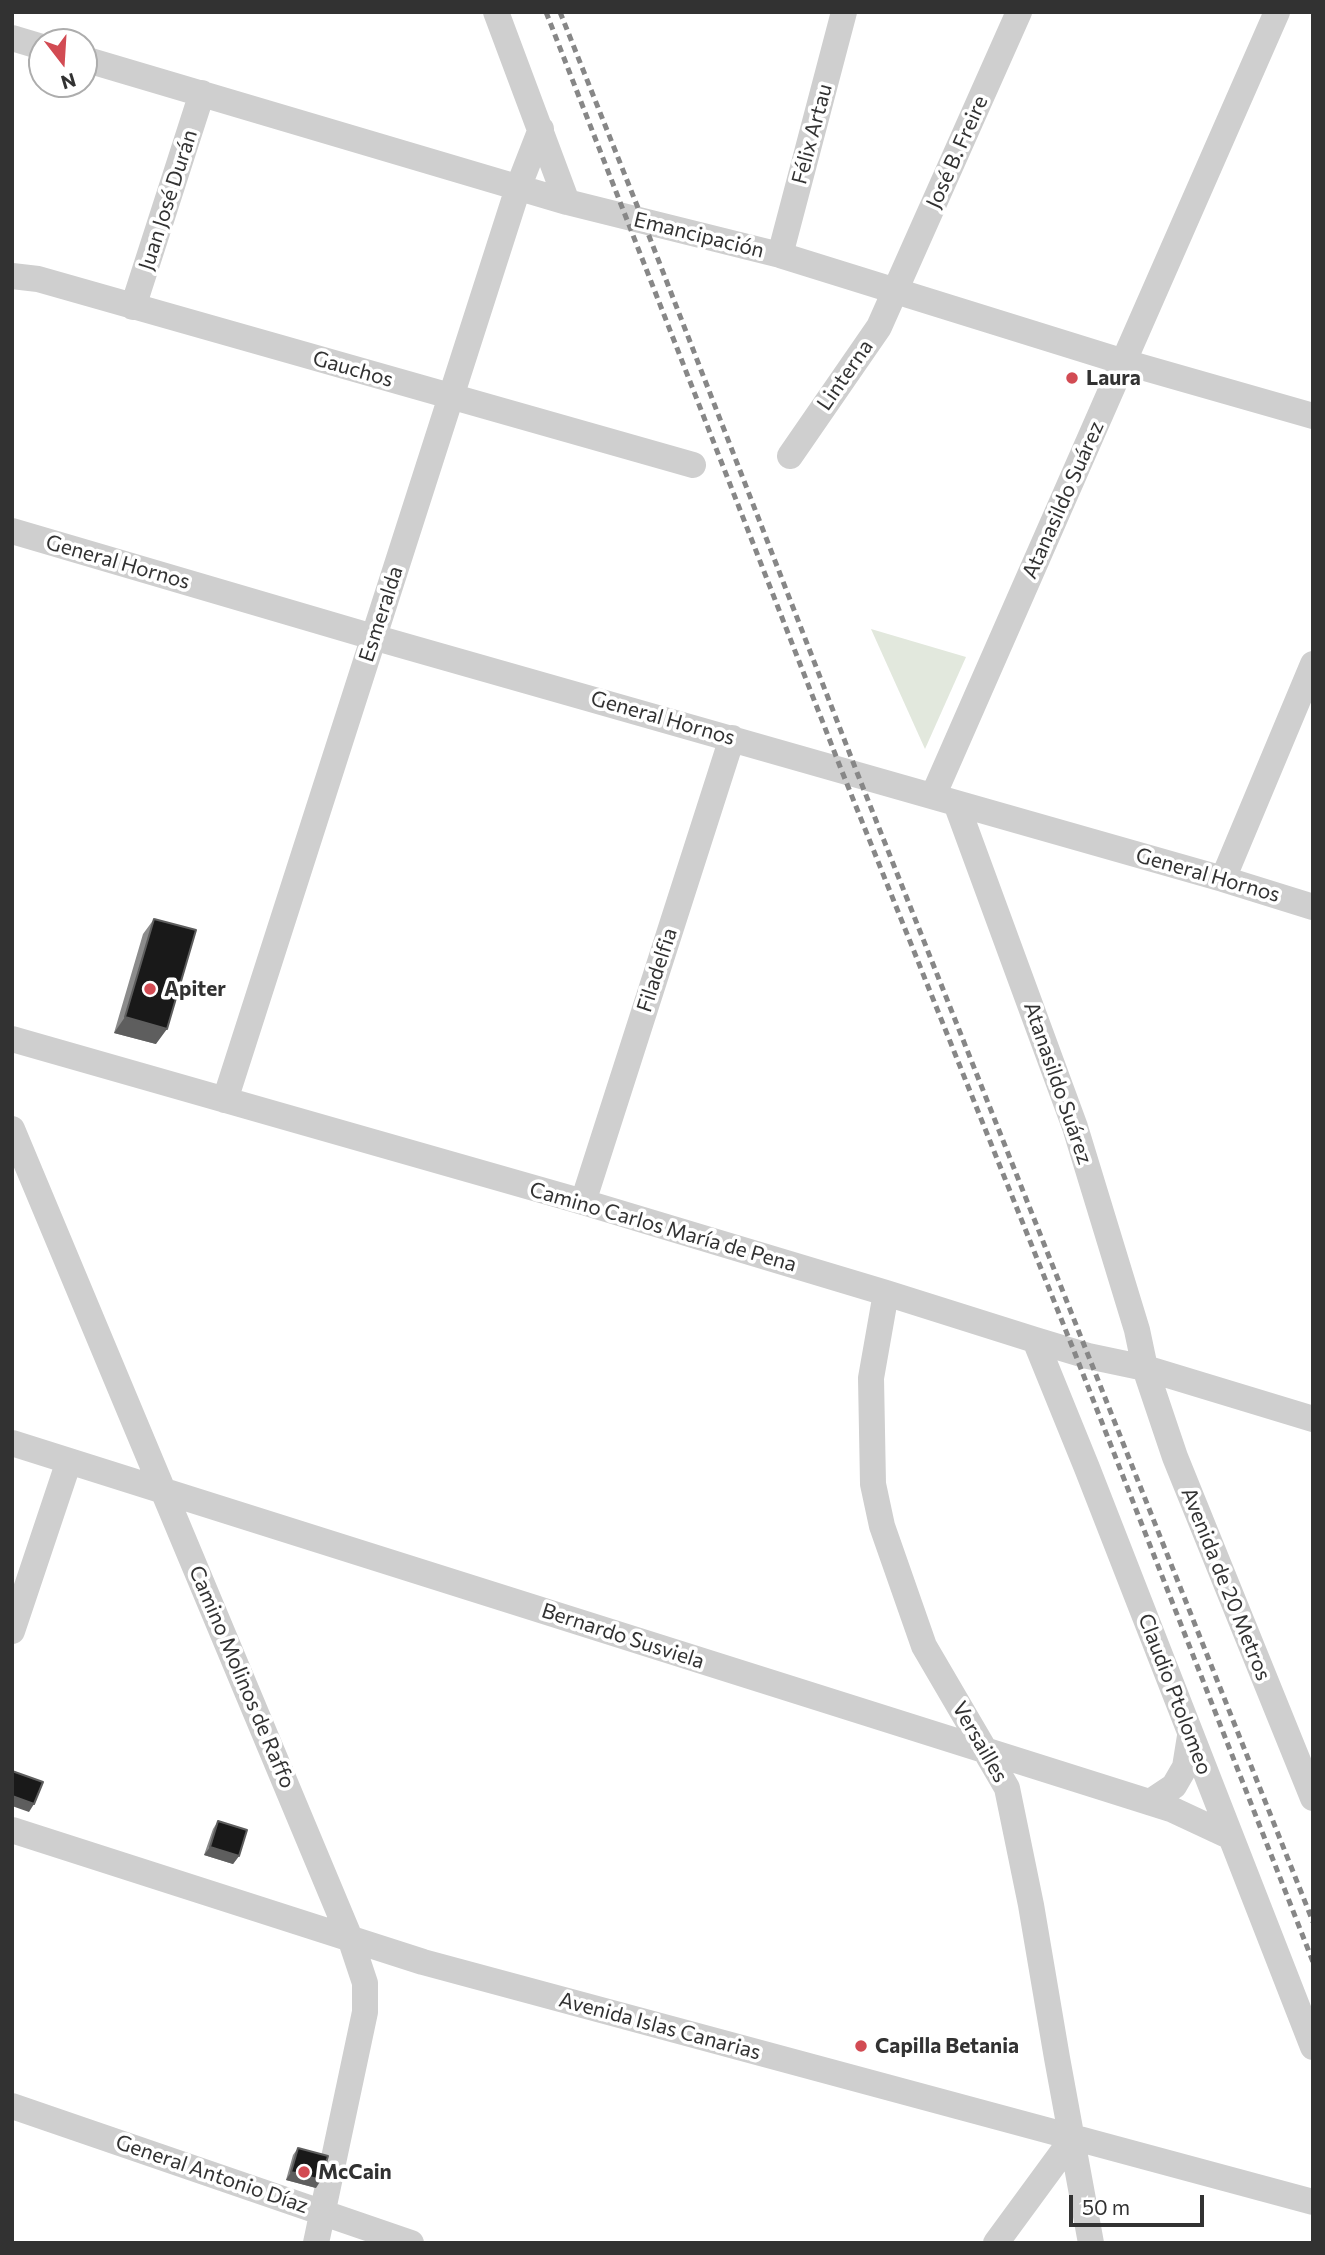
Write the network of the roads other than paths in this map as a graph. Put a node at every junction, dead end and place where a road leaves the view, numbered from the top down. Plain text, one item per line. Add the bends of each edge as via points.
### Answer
1 (496, 12) edge
2 (844, 12) edge
3 (1019, 12) edge
4 (1277, 12) edge
5 (98, 63) edge
6 (202, 93) junction
7 (541, 129) junction
8 (518, 188) junction
9 (567, 202) junction
10 (780, 255) junction
11 (12, 276) edge
12 (894, 291) junction
13 (133, 307) junction
14 (1124, 362) junction
15 (453, 397) junction
16 (1313, 416) edge
17 (790, 456) dead end
18 (693, 465) dead end
19 (12, 531) edge
20 (373, 637) junction
21 (1313, 664) edge
22 (732, 738) junction
23 (945, 800) junction
24 (1223, 879) junction
25 (1313, 907) edge
26 (12, 1039) edge
27 (225, 1100) junction
28 (12, 1129) edge
29 (583, 1202) junction
30 (886, 1293) junction
31 (1035, 1340) junction
32 (1145, 1368) junction
33 (1313, 1419) edge
34 (12, 1443) edge
35 (69, 1461) junction
36 (164, 1491) junction
37 (12, 1631) edge
38 (1191, 1734) junction
39 (987, 1752) junction
40 (1313, 1798) edge
41 (1150, 1802) junction
42 (12, 1830) edge
43 (1231, 1837) junction
44 (350, 1938) junction
45 (1313, 2047) edge
46 (12, 2106) edge
47 (1073, 2138) junction
48 (1313, 2202) edge
49 (323, 2212) junction
50 (316, 2243) edge
51 (411, 2243) edge
52 (996, 2243) edge
53 (1091, 2243) edge

1 - 7 street
2 - 10 street, Félix Artau
3 - 12 street, José B. Freire
4 - 14 street, Atanasildo Suárez
5 - 6 street, Emancipación
6 - 8 street, Emancipación
6 - 13 street, Juan José Durán
7 - 8 street, Esmeralda
7 - 9 street
8 - 9 street, Emancipación
8 - 15 street, Esmeralda
9 - 10 street, Emancipación
10 - 12 street, Emancipación
11 - 13 street, Gauchos via 38,279
12 - 14 street, Emancipación
12 - 17 street, Linterna via 879,327
13 - 15 street, Gauchos
14 - 16 street, Emancipación
14 - 23 street, Atanasildo Suárez
15 - 18 street, Gauchos
15 - 20 street, Esmeralda
19 - 20 street, General Hornos
20 - 22 street, General Hornos
20 - 27 street, Esmeralda
21 - 24 street
22 - 23 street, General Hornos
22 - 29 street, Filadelfia
23 - 24 street, General Hornos
23 - 32 street, Atanasildo Suárez via 1075,1127
24 - 25 street, General Hornos
26 - 27 street, Camino Carlos María de Pena
27 - 29 street, Camino Carlos María de Pena
28 - 36 street, Camino Molinos de Raffo
29 - 30 street, Camino Carlos María de Pena
30 - 31 street, Camino Carlos María de Pena
30 - 39 street, Versailles via 871,1378 877,1505 924,1646
31 - 32 street, Camino Carlos María de Pena
31 - 38 street, Claudio Ptolomeo
32 - 33 street, Camino Carlos María de Pena
32 - 40 street, Avenida de 20 Metros via 1175,1457
34 - 35 street, Bernardo Susviela
35 - 36 street, Bernardo Susviela
35 - 37 street
36 - 39 street, Bernardo Susviela
36 - 44 street, Camino Molinos de Raffo
38 - 41 street via 1185,1767 1174,1786
38 - 43 street, Claudio Ptolomeo
39 - 41 street, Bernardo Susviela
39 - 47 street, Versailles via 1007,1788
41 - 43 street, Bernardo Susviela
42 - 44 street, Avenida Islas Canarias
43 - 45 street, Claudio Ptolomeo
44 - 47 street, Avenida Islas Canarias via 423,1962
44 - 49 street, Camino Molinos de Raffo via 365,1983 365,2012
46 - 49 street, General Antonio Díaz
47 - 48 street, Avenida Islas Canarias
47 - 52 street
47 - 53 street, Versailles
49 - 50 street, Camino Molinos de Raffo
49 - 51 street, General Antonio Díaz

